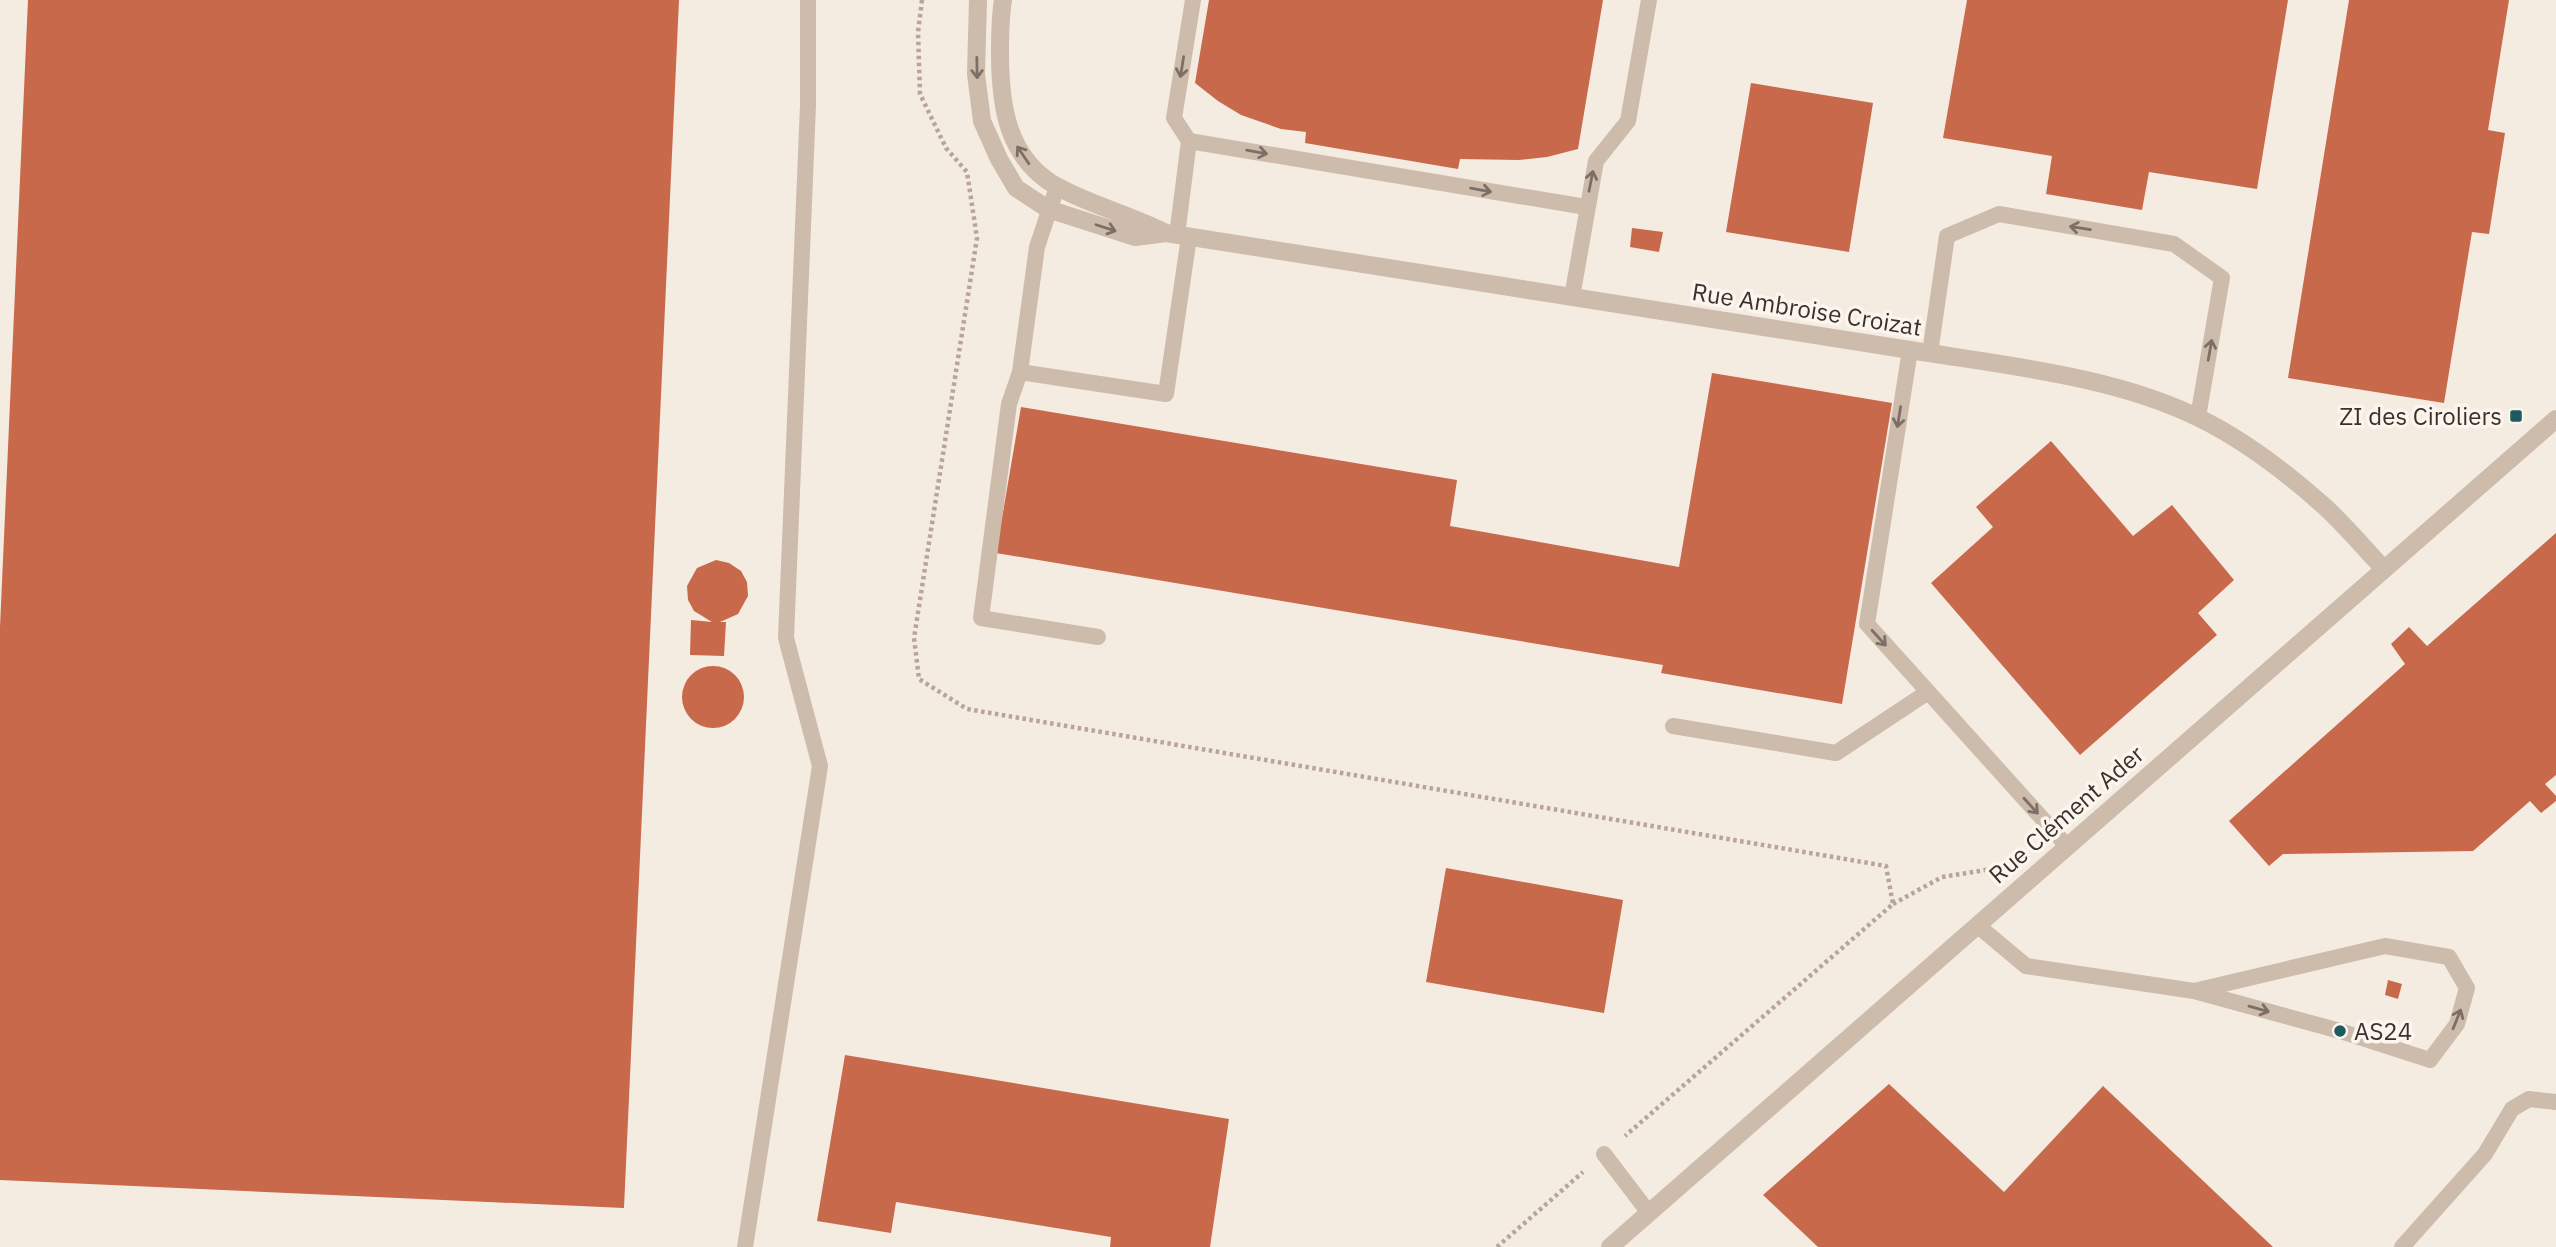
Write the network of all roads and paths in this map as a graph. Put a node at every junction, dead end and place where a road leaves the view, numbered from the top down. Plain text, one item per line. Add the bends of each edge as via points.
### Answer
1 (808, 0) edge
2 (922, 0) edge
3 (978, 0) edge
4 (1003, 0) edge
5 (1193, 0) edge
6 (1649, 0) edge
7 (1189, 141) junction
8 (1057, 187) junction
9 (1586, 207) junction
10 (1048, 209) junction
11 (1178, 235) junction
12 (1572, 297) junction
13 (1910, 350) junction
14 (1930, 353) junction
15 (1020, 372) junction
16 (2197, 417) junction
17 (2556, 419) edge
18 (2383, 568) junction
19 (1098, 637) dead end
20 (1928, 692) junction
21 (1673, 726) dead end
22 (2067, 846) junction
23 (2041, 868) junction
24 (1893, 904) junction
25 (1977, 925) junction
26 (2194, 991) junction
27 (2556, 1102) edge
28 (1604, 1154) junction
29 (1649, 1213) junction
30 (745, 1247) edge
31 (1497, 1247) edge
32 (1610, 1247) edge
33 (2402, 1247) edge

1 - 30 lane via 808,105 786,638 820,766
2 - 24 path via 920,94 946,148 967,172 977,238 914,638 919,679 967,709 1886,866
3 -> 10 street, Rue Ambroise Croizat via 976,74 982,121 1016,188
8 -> 4 street, Rue Ambroise Croizat via 1032,169 1012,139 1000,93
5 -> 7 lane via 1174,118
9 -> 6 lane via 1595,161 1628,121
7 -> 9 lane
7 - 11 lane
8 - 10 lane
8 - 11 street, Rue Ambroise Croizat
9 - 12 lane
10 -> 11 street, Rue Ambroise Croizat via 1135,237
10 - 15 lane via 1037,247
11 - 12 street, Rue Ambroise Croizat
11 - 15 lane via 1166,394
12 - 13 street, Rue Ambroise Croizat
13 - 14 street, Rue Ambroise Croizat
13 -> 20 lane via 1867,624
14 - 16 street, Rue Ambroise Croizat via 2096,383
16 -> 14 lane via 2222,278 2174,244 1998,214 1947,236
15 - 19 lane via 1009,404 981,618
16 - 18 street, Rue Ambroise Croizat via 2233,436 2325,507
17 - 18 street, Rue Clément Ader
18 - 22 street, Rue Clément Ader
20 - 21 lane via 1836,753
20 -> 22 lane
22 - 23 street, Rue Clément Ader
23 - 24 path via 1994,868 1942,877
23 - 25 street, Rue Clément Ader
24 - 28 path
25 - 26 lane via 2026,966
25 - 29 street, Rue Clément Ader
26 -> 26 lane via 2430,1060 2457,1024 2467,988 2449,957 2385,946
27 - 33 lane via 2529,1099 2512,1109 2485,1154
28 - 29 lane
28 - 31 path
29 - 32 street, Rue Clément Ader

